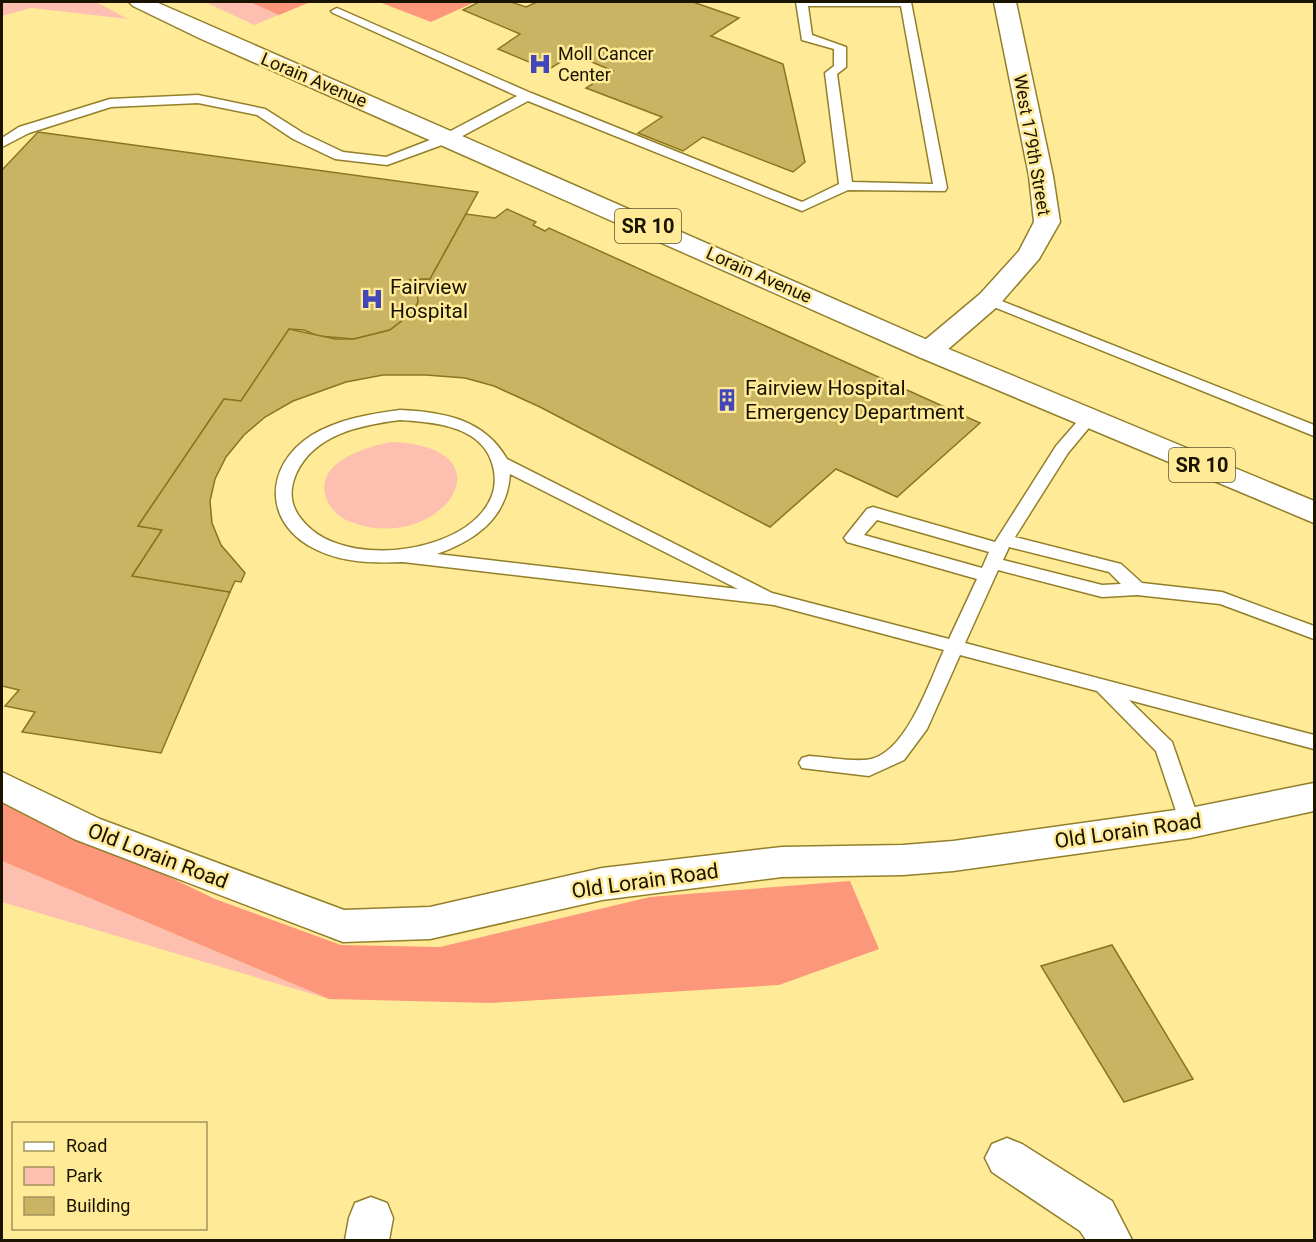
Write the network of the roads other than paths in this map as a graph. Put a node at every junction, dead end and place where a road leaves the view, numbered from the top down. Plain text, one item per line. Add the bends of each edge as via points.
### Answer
1 (140, 2) edge
2 (801, 2) edge
3 (1005, 2) edge
4 (337, 11) dead end
5 (527, 96) junction
6 (448, 138) junction
7 (2, 143) edge
8 (846, 186) junction
9 (989, 300) junction
10 (929, 351) junction
11 (1089, 418) junction
12 (1314, 430) edge
13 (501, 463) junction
14 (1314, 513) edge
15 (404, 556) junction
16 (996, 557) junction
17 (1137, 589) junction
18 (774, 599) junction
19 (1314, 633) edge
20 (957, 646) junction
21 (1103, 686) junction
22 (1314, 742) edge
23 (809, 764) dead end
24 (2, 786) edge
25 (1314, 797) edge
26 (1190, 823) junction
27 (1007, 1158) dead end
28 (1110, 1240) edge

1 - 6 street, Lorain Avenue / SR 10
2 - 8 lane via 807,37 840,47 840,67 831,73
2 - 8 lane via 906,3 940,188
3 - 9 street, West 179th Street via 1047,222 1030,254
4 - 5 lane
5 - 6 lane
5 - 8 lane via 802,207
6 - 7 lane via 387,161 340,156 261,112 198,99 110,103 24,130
6 - 10 street, Lorain Avenue / SR 10
9 - 10 street, West 179th Street
9 - 12 lane
10 - 11 street, Lorain Avenue / SR 10
11 - 14 street, Lorain Avenue / SR 10
11 - 16 lane via 1062,450
13 - 15 lane via 503,486 493,509 472,531 441,547
13 - 15 lane via 488,442 464,427 434,417 366,419 333,430 307,447 289,468 282,492 287,515 304,535 332,550 366,557
13 - 18 lane
15 - 18 lane
16 - 16 lane via 853,538 873,513
16 - 17 lane via 1102,591
16 - 17 lane via 1115,568
16 - 20 lane
17 - 19 lane via 1221,598
18 - 20 lane
20 - 21 lane
20 - 23 lane via 916,729 897,755 869,768
21 - 22 lane
21 - 26 lane via 1165,747
24 - 26 street, Old Lorain Road via 87,830 343,926 430,923 602,884 782,862 954,856
25 - 26 street, Old Lorain Road
27 - 28 street via 1096,1216

